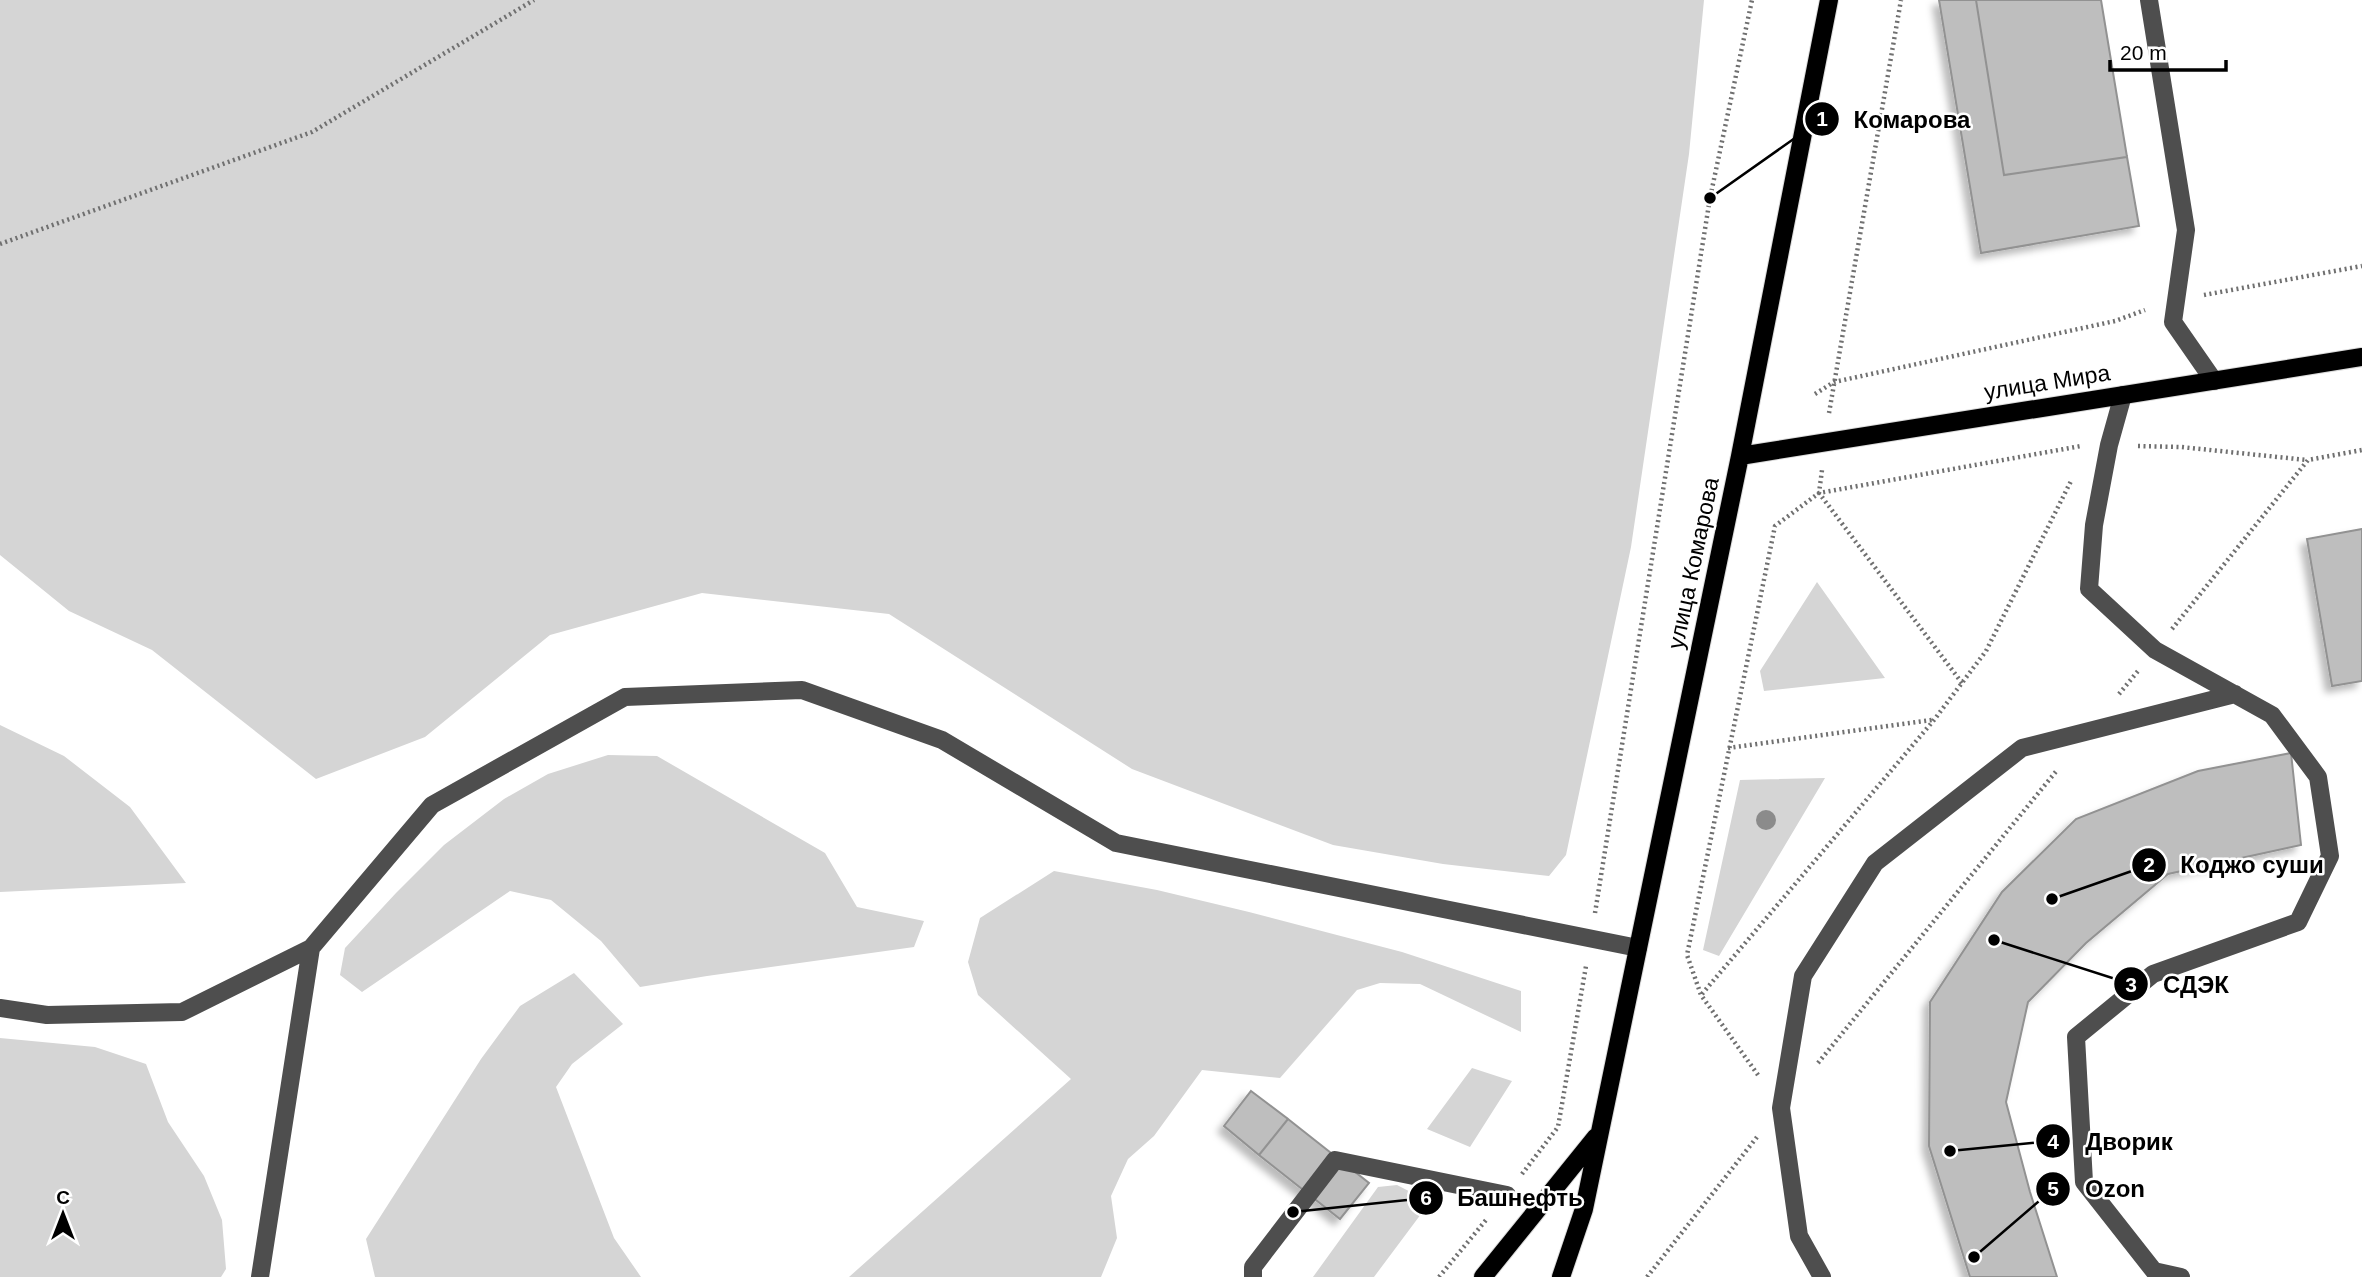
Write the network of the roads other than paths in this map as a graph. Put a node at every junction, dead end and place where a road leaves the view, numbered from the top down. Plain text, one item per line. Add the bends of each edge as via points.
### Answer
1 (1829, 0) edge
2 (2149, 0) edge
3 (2362, 357) edge
4 (2214, 381) junction
5 (2123, 395) junction
6 (1740, 456) junction
7 (2235, 694) junction
8 (311, 948) junction
9 (1638, 948) junction
10 (0, 1008) edge
11 (1599, 1135) junction
12 (1507, 1195) dead end
13 (260, 1277) edge
14 (1253, 1277) edge
15 (1483, 1277) edge
16 (1561, 1277) edge
17 (1822, 1277) edge
18 (2181, 1277) edge

1 - 6 main road, улица Комарова
2 - 4 street via 2186,230 2173,322
3 - 4 main road, улица Мира
4 - 5 main road, улица Мира
5 - 6 main road, улица Мира
5 - 7 street via 2094,525 2089,589 2155,650
6 - 9 main road, улица Комарова
7 - 17 street via 2022,748 1875,863 1803,975 1781,1108 1800,1236
7 - 18 street via 2272,715 2319,777 2330,856 2298,922 2152,974 2076,1037 2084,1182 2154,1271
8 - 9 street via 432,805 625,697 802,690 942,740 1116,844
8 - 10 street via 182,1012 47,1016
8 - 13 street
9 - 11 main road, улица Комарова
11 - 15 main road
11 - 16 main road, улица Комарова via 1584,1209
12 - 14 street via 1335,1160 1253,1267

